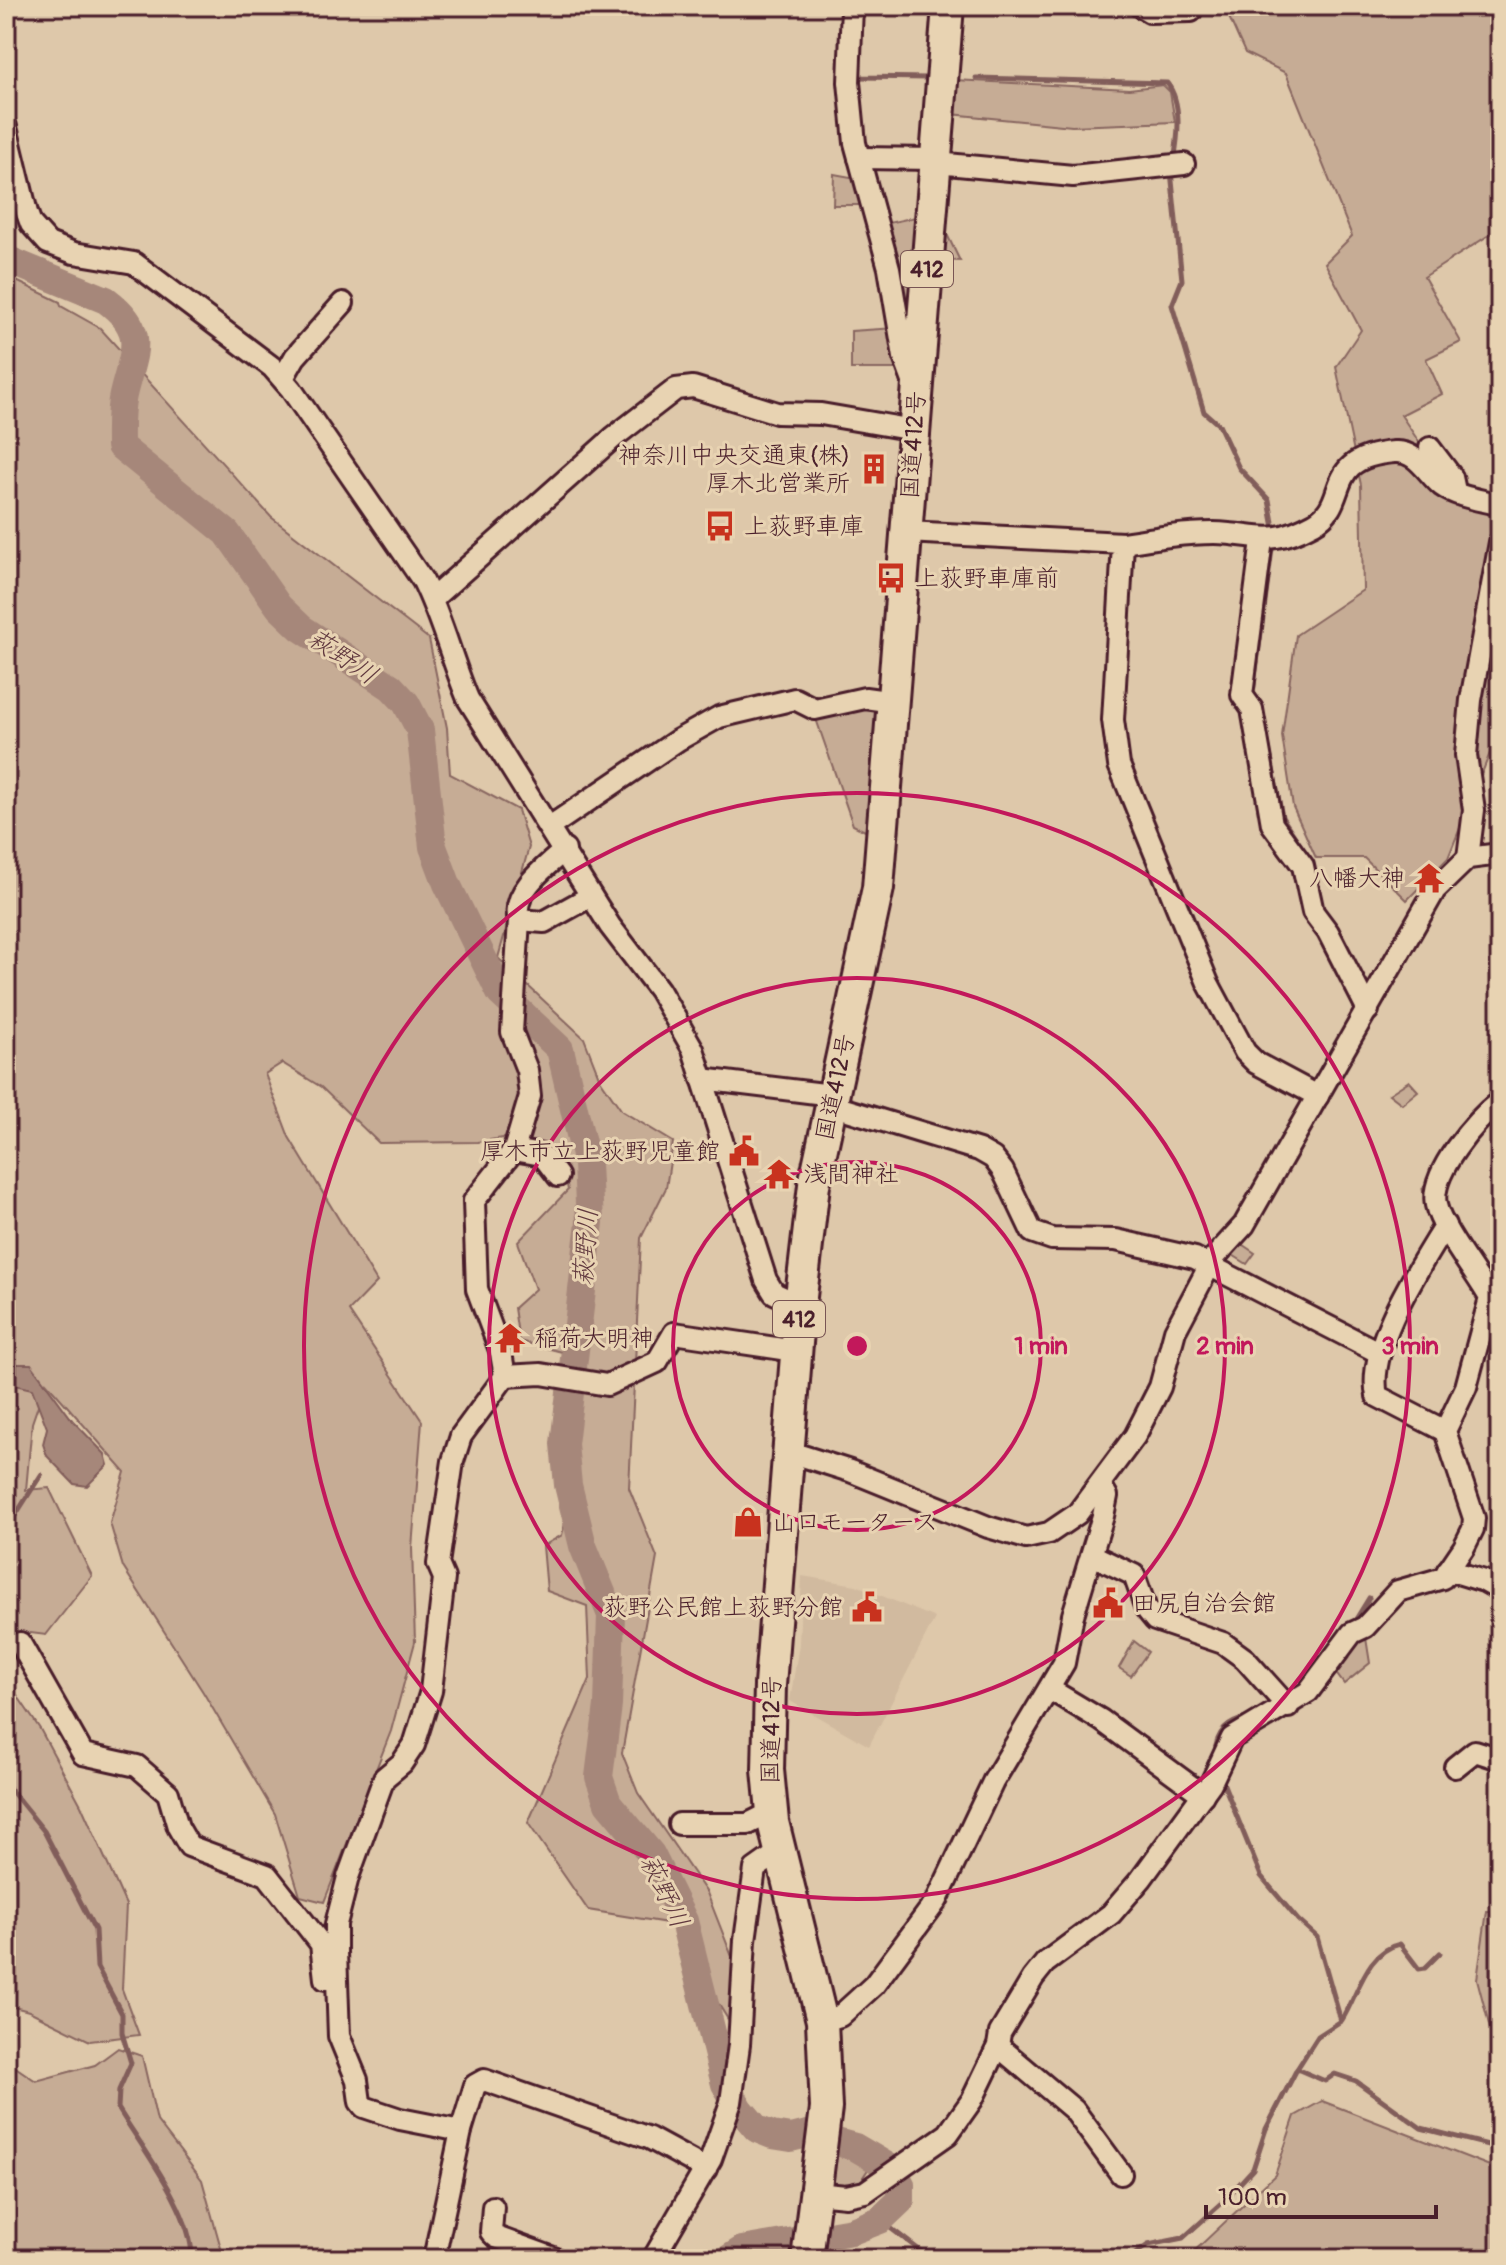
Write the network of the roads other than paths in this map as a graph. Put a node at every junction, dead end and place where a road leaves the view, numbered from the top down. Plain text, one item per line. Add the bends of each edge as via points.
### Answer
1 (852, 6) edge
2 (948, 6) edge
3 (1140, 6) edge
4 (1191, 11) dead end
5 (6, 127) edge
6 (859, 158) junction
7 (936, 159) junction
8 (1178, 165) dead end
9 (343, 303) dead end
10 (283, 378) junction
11 (917, 392) junction
12 (914, 430) junction
13 (1430, 448) dead end
14 (1455, 491) junction
15 (1500, 505) edge
16 (906, 532) junction
17 (1262, 540) junction
18 (1500, 542) edge
19 (1123, 543) junction
20 (432, 599) junction
21 (894, 702) junction
22 (551, 826) junction
23 (565, 850) junction
24 (1500, 854) edge
25 (1468, 858) junction
26 (591, 896) junction
27 (519, 920) junction
28 (1368, 1010) junction
29 (702, 1079) junction
30 (1318, 1096) junction
31 (832, 1100) junction
32 (1500, 1101) edge
33 (514, 1150) junction
34 (558, 1176) dead end
35 (1442, 1230) junction
36 (1209, 1266) junction
37 (800, 1305) junction
38 (796, 1351) junction
39 (1380, 1353) junction
40 (505, 1376) junction
41 (1440, 1428) junction
42 (790, 1452) junction
43 (1100, 1484) junction
44 (1092, 1555) junction
45 (1448, 1570) junction
46 (1500, 1590) edge
47 (20, 1643) dead end
48 (1051, 1690) junction
49 (1284, 1702) junction
50 (1500, 1759) edge
51 (1455, 1767) dead end
52 (1211, 1780) junction
53 (772, 1812) junction
54 (679, 1824) dead end
55 (779, 1852) junction
56 (822, 2021) junction
57 (339, 2036) junction
58 (998, 2046) junction
59 (461, 2131) junction
60 (706, 2169) junction
61 (1121, 2174) dead end
62 (815, 2203) junction
63 (493, 2207) dead end
64 (807, 2255) edge
65 (434, 2259) edge
66 (556, 2259) edge
67 (653, 2259) edge

1 - 6 street via 849,82
2 - 7 highway, 国道412号 / 412
3 - 4 street via 1150,12
5 - 10 street via 31,224 48,243 134,263
6 - 7 street
6 - 11 street via 889,268 904,357
7 - 8 street via 1073,176
7 - 11 highway, 国道412号 / 412
9 - 10 street
10 - 20 street
11 - 12 highway, 国道412号 / 412
12 - 16 highway, 国道412号 / 412
12 - 20 street via 821,414 777,413 693,387 676,389 614,437
13 - 14 street via 1452,477
14 - 15 street
14 - 17 street via 1402,452 1363,459 1341,477 1332,505 1319,519
16 - 19 street
16 - 21 highway, 国道412号 / 412
17 - 19 street via 1187,533
17 - 28 street via 1242,695 1252,709 1272,824 1303,866 1313,912
18 - 25 street via 1471,700 1466,755 1474,810
19 - 30 street via 1115,755 1208,983 1245,1052
20 - 22 street via 457,679
21 - 22 street via 865,698 815,709 795,699 719,717
21 - 31 highway, 国道412号 / 412 via 873,925
22 - 23 street
23 - 26 street
23 - 27 street via 520,898
24 - 25 street
25 - 28 street via 1435,890
26 - 27 street via 544,922
26 - 29 street via 679,1021
27 - 33 street via 512,1032 527,1070 530,1096
28 - 30 street
29 - 31 street
29 - 37 street via 766,1280 774,1293
30 - 36 street via 1244,1225
31 - 36 street via 993,1158 1032,1232 1044,1238 1116,1240
31 - 37 highway, 国道412号 / 412 via 814,1185
32 - 35 street via 1482,1116 1438,1183
33 - 34 street via 542,1155
33 - 40 street via 474,1201 477,1289
35 - 39 street via 1414,1276
35 - 41 street via 1490,1298 1466,1387
36 - 39 street
36 - 43 street via 1175,1331 1151,1408
37 - 38 highway, 国道412号 / 412
38 - 40 street via 674,1333 657,1362 607,1385 541,1374
38 - 42 highway, 国道412号 / 412
39 - 41 street via 1377,1396
40 - 57 street via 461,1436 453,1461 438,1564 444,1578 431,1691 414,1745 384,1778 341,1904 336,1938
41 - 45 street via 1474,1518 1473,1529
42 - 43 street via 1026,1538 1066,1523
42 - 53 highway, 国道412号 / 412 via 770,1685
43 - 44 street via 1107,1496
44 - 48 street via 1064,1663
44 - 49 street via 1134,1575 1155,1620 1223,1643
45 - 46 street
45 - 49 street via 1443,1578 1398,1591 1365,1627 1352,1633 1308,1692
47 - 57 street via 83,1754 137,1766 168,1793 189,1846 253,1867 285,1896 321,1944 330,2020
48 - 52 street
48 - 56 street via 1024,1725 925,1919 874,1985 840,2016
49 - 52 street via 1232,1738
50 - 51 street via 1475,1751
52 - 58 street via 1111,1914 1045,1963 1000,2033
53 - 54 street via 748,1824 700,1829
53 - 55 highway, 国道412号 / 412
55 - 56 highway, 国道412号 / 412
55 - 60 street via 755,1869 737,2073
56 - 62 highway, 国道412号 / 412 via 826,2108
57 - 59 street via 364,2107
58 - 61 street via 1074,2110
58 - 62 street via 972,2100 948,2134 865,2192
59 - 60 street via 475,2085 484,2080 649,2138
59 - 65 street
60 - 67 street
62 - 64 highway, 国道412号 / 412
63 - 66 street via 491,2232 496,2237

